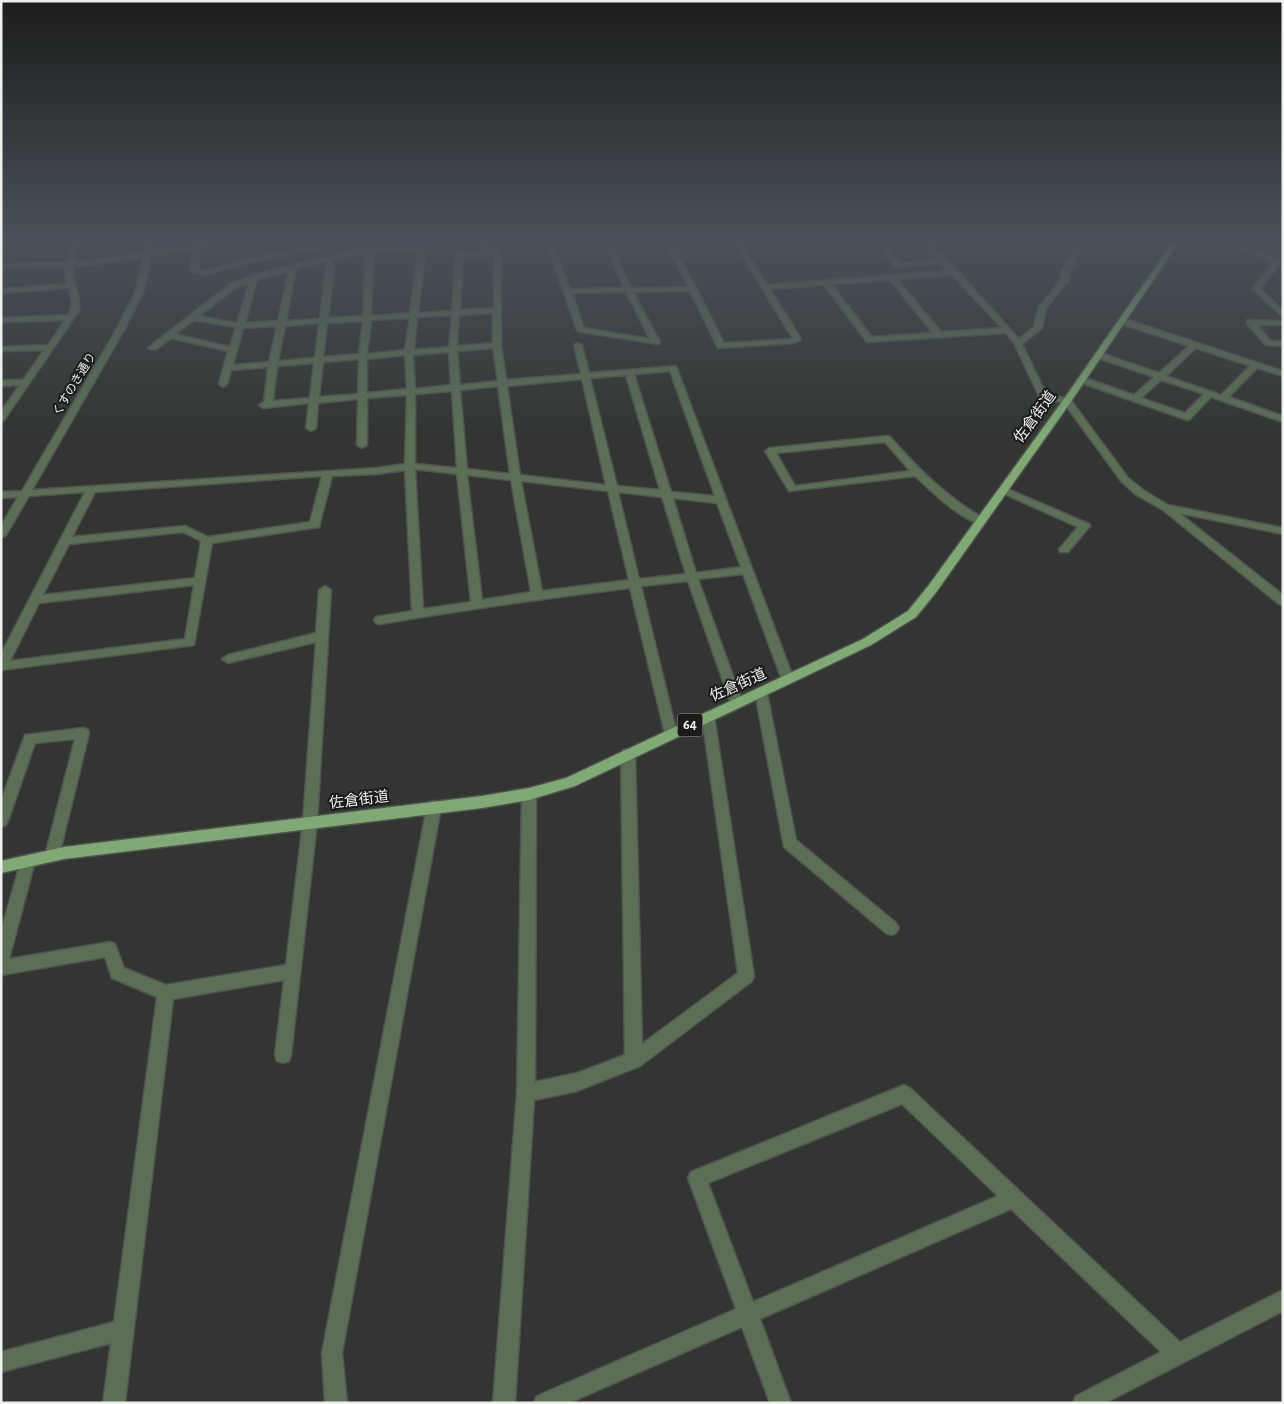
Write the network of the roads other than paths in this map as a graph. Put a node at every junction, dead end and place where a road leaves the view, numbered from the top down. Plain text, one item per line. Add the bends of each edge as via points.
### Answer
1 (77, 305) edge
2 (133, 305) edge
3 (209, 305) edge
4 (247, 305) edge
5 (286, 305) edge
6 (326, 305) edge
7 (368, 305) edge
8 (413, 305) edge
9 (456, 305) edge
10 (498, 305) edge
11 (572, 305) edge
12 (636, 305) edge
13 (701, 305) edge
14 (775, 305) edge
15 (843, 305) edge
16 (914, 305) edge
17 (985, 305) edge
18 (1045, 305) edge
19 (1133, 305) edge
20 (1273, 306) joint
21 (1283, 306) edge
22 (498, 310) junction
23 (455, 312) junction
24 (412, 314) junction
25 (1283, 315) edge
26 (71, 317) junction
27 (193, 317) junction
28 (367, 317) junction
29 (1, 320) edge
30 (324, 321) junction
31 (1122, 321) junction
32 (1283, 323) edge
33 (282, 325) junction
34 (241, 326) junction
35 (1008, 330) junction
36 (170, 335) junction
37 (939, 335) junction
38 (1018, 343) junction
39 (1283, 344) edge
40 (497, 345) junction
41 (578, 345) dead end
42 (1195, 345) junction
43 (50, 347) junction
44 (152, 348) dead end
45 (1, 350) edge
46 (233, 350) junction
47 (453, 350) junction
48 (409, 353) junction
49 (1098, 355) junction
50 (363, 356) junction
51 (318, 360) junction
52 (273, 364) junction
53 (1256, 365) junction
54 (228, 368) junction
55 (629, 372) junction
56 (1283, 374) edge
57 (584, 376) junction
58 (1161, 376) junction
59 (1082, 380) junction
60 (26, 382) junction
61 (1, 383) edge
62 (223, 384) dead end
63 (502, 384) junction
64 (456, 387) junction
65 (411, 392) junction
66 (1210, 394) junction
67 (363, 397) junction
68 (1135, 398) junction
69 (1223, 398) junction
70 (315, 401) junction
71 (1067, 401) junction
72 (1, 418) edge
73 (1283, 419) edge
74 (311, 428) dead end
75 (362, 445) dead end
76 (410, 466) junction
77 (462, 471) junction
78 (328, 473) junction
79 (916, 473) junction
80 (515, 477) junction
81 (92, 488) junction
82 (612, 488) junction
83 (1003, 490) junction
84 (23, 494) junction
85 (668, 495) junction
86 (1, 496) edge
87 (720, 500) junction
88 (1165, 507) junction
89 (981, 520) junction
90 (1283, 531) edge
91 (1, 535) edge
92 (65, 540) junction
93 (207, 540) junction
94 (1064, 550) dead end
95 (748, 570) junction
96 (692, 576) junction
97 (200, 581) junction
98 (634, 583) junction
99 (325, 590) dead end
100 (537, 595) junction
101 (35, 600) junction
102 (1283, 601) edge
103 (477, 606) junction
104 (418, 614) junction
105 (380, 620) dead end
106 (322, 636) junction
107 (228, 659) dead end
108 (1, 666) edge
109 (788, 680) junction
110 (760, 693) junction
111 (737, 704) junction
112 (708, 716) junction
113 (671, 734) junction
114 (628, 754) junction
115 (529, 794) junction
116 (434, 807) junction
117 (1, 821) edge
118 (310, 822) junction
119 (52, 856) junction
120 (28, 861) junction
121 (1, 867) edge
122 (891, 928) dead end
123 (1, 960) edge
124 (1, 968) edge
125 (292, 971) junction
126 (166, 993) junction
127 (283, 1055) dead end
128 (634, 1060) junction
129 (526, 1093) junction
130 (1014, 1198) junction
131 (1283, 1300) edge
132 (748, 1313) junction
133 (123, 1330) junction
134 (1178, 1354) junction
135 (1, 1362) edge
136 (114, 1403) edge
137 (336, 1403) edge
138 (504, 1403) edge
139 (544, 1403) edge
140 (781, 1403) edge
141 (1083, 1403) edge

1 - 26 street
2 - 84 street, くすのき通り
3 - 27 street
4 - 34 street
5 - 33 street
6 - 30 street
7 - 28 street
8 - 24 street
9 - 23 street
10 - 22 street
11 - 12 street via 580,330 656,342
13 - 14 street via 721,346 795,341 797,339
15 - 37 street via 870,340
16 - 37 street
17 - 35 street
18 - 38 street via 1038,328
19 - 31 main road, 佐倉街道 / 64
20 - 21 street
20 - 25 street
22 - 23 street
22 - 40 street
23 - 24 street
23 - 47 street
24 - 28 street
24 - 48 street
26 - 29 street
26 - 43 street
27 - 34 street
27 - 36 street
28 - 30 street
28 - 50 street
30 - 33 street
30 - 51 street
31 - 42 street
31 - 49 main road, 佐倉街道 / 64
32 - 39 street via 1250,322 1269,343
33 - 34 street
33 - 52 street
34 - 46 street
35 - 37 street
35 - 38 street
36 - 44 street
36 - 46 street
38 - 71 street via 1043,396
40 - 47 street
40 - 63 street
41 - 57 street
42 - 53 street
42 - 58 street
43 - 45 street
43 - 60 street
46 - 54 street
47 - 48 street
47 - 64 street
48 - 50 street
48 - 65 street
49 - 58 street
49 - 59 main road, 佐倉街道 / 64
50 - 51 street
50 - 67 street
51 - 52 street
51 - 70 street
52 - 54 street
52 - 70 street via 266,405
53 - 56 street
53 - 69 street
54 - 62 street
55 - 57 street
55 - 85 street
55 - 87 street via 673,368
57 - 63 street
57 - 82 street
58 - 66 street
58 - 68 street
59 - 68 street
59 - 71 main road, 佐倉街道 / 64
60 - 61 street
60 - 72 street
63 - 64 street
63 - 80 street
64 - 65 street
64 - 77 street
65 - 67 street
65 - 76 street
66 - 68 street via 1187,417
66 - 69 street
67 - 70 street
67 - 75 street
69 - 73 street
70 - 74 street
71 - 83 main road, 佐倉街道 / 64
71 - 88 street via 1125,480
76 - 77 street
76 - 78 street
76 - 104 street
77 - 80 street
77 - 103 street
78 - 81 street
78 - 93 street via 315,525
79 - 79 street via 792,489 770,452 887,438
79 - 89 street via 960,510
80 - 82 street
80 - 100 street
81 - 84 street
81 - 92 street
82 - 85 street
82 - 98 street
83 - 89 main road, 佐倉街道 / 64
83 - 94 street via 1085,526
84 - 86 street
84 - 91 street, くすのき通り
85 - 87 street
85 - 96 street
87 - 95 street
88 - 90 street
88 - 102 street
89 - 109 main road, 佐倉街道 / 64 via 912,614 867,642
92 - 93 street via 185,529
92 - 101 street
93 - 97 street
95 - 96 street
95 - 109 street
96 - 98 street
96 - 111 street
97 - 101 street
97 - 108 street via 190,642
98 - 100 street
98 - 113 street
99 - 106 street
100 - 103 street
101 - 108 street
103 - 104 street
104 - 105 street
106 - 107 street
106 - 118 street
109 - 110 main road, 佐倉街道 / 64
110 - 111 main road, 佐倉街道 / 64
110 - 122 street via 789,843
111 - 112 main road, 佐倉街道 / 64
112 - 113 main road, 佐倉街道 / 64
112 - 128 street via 746,976
113 - 114 main road, 佐倉街道 / 64
114 - 115 main road, 佐倉街道 / 64 via 570,782
114 - 128 street
115 - 116 main road, 佐倉街道 / 64
115 - 129 street
116 - 118 main road, 佐倉街道 / 64
116 - 137 street via 332,1352
117 - 119 street via 30,739 83,733
118 - 119 main road, 佐倉街道 / 64
118 - 125 street
119 - 120 main road, 佐倉街道 / 64
120 - 121 main road, 佐倉街道 / 64
120 - 123 street
124 - 126 street via 110,949 118,973
125 - 126 street
125 - 127 street
126 - 133 street
128 - 129 street via 577,1082
129 - 138 street
130 - 132 street
130 - 132 street via 904,1094 697,1178
130 - 134 street
131 - 134 street
132 - 139 street
132 - 140 street
133 - 135 street
133 - 136 street
134 - 141 street

